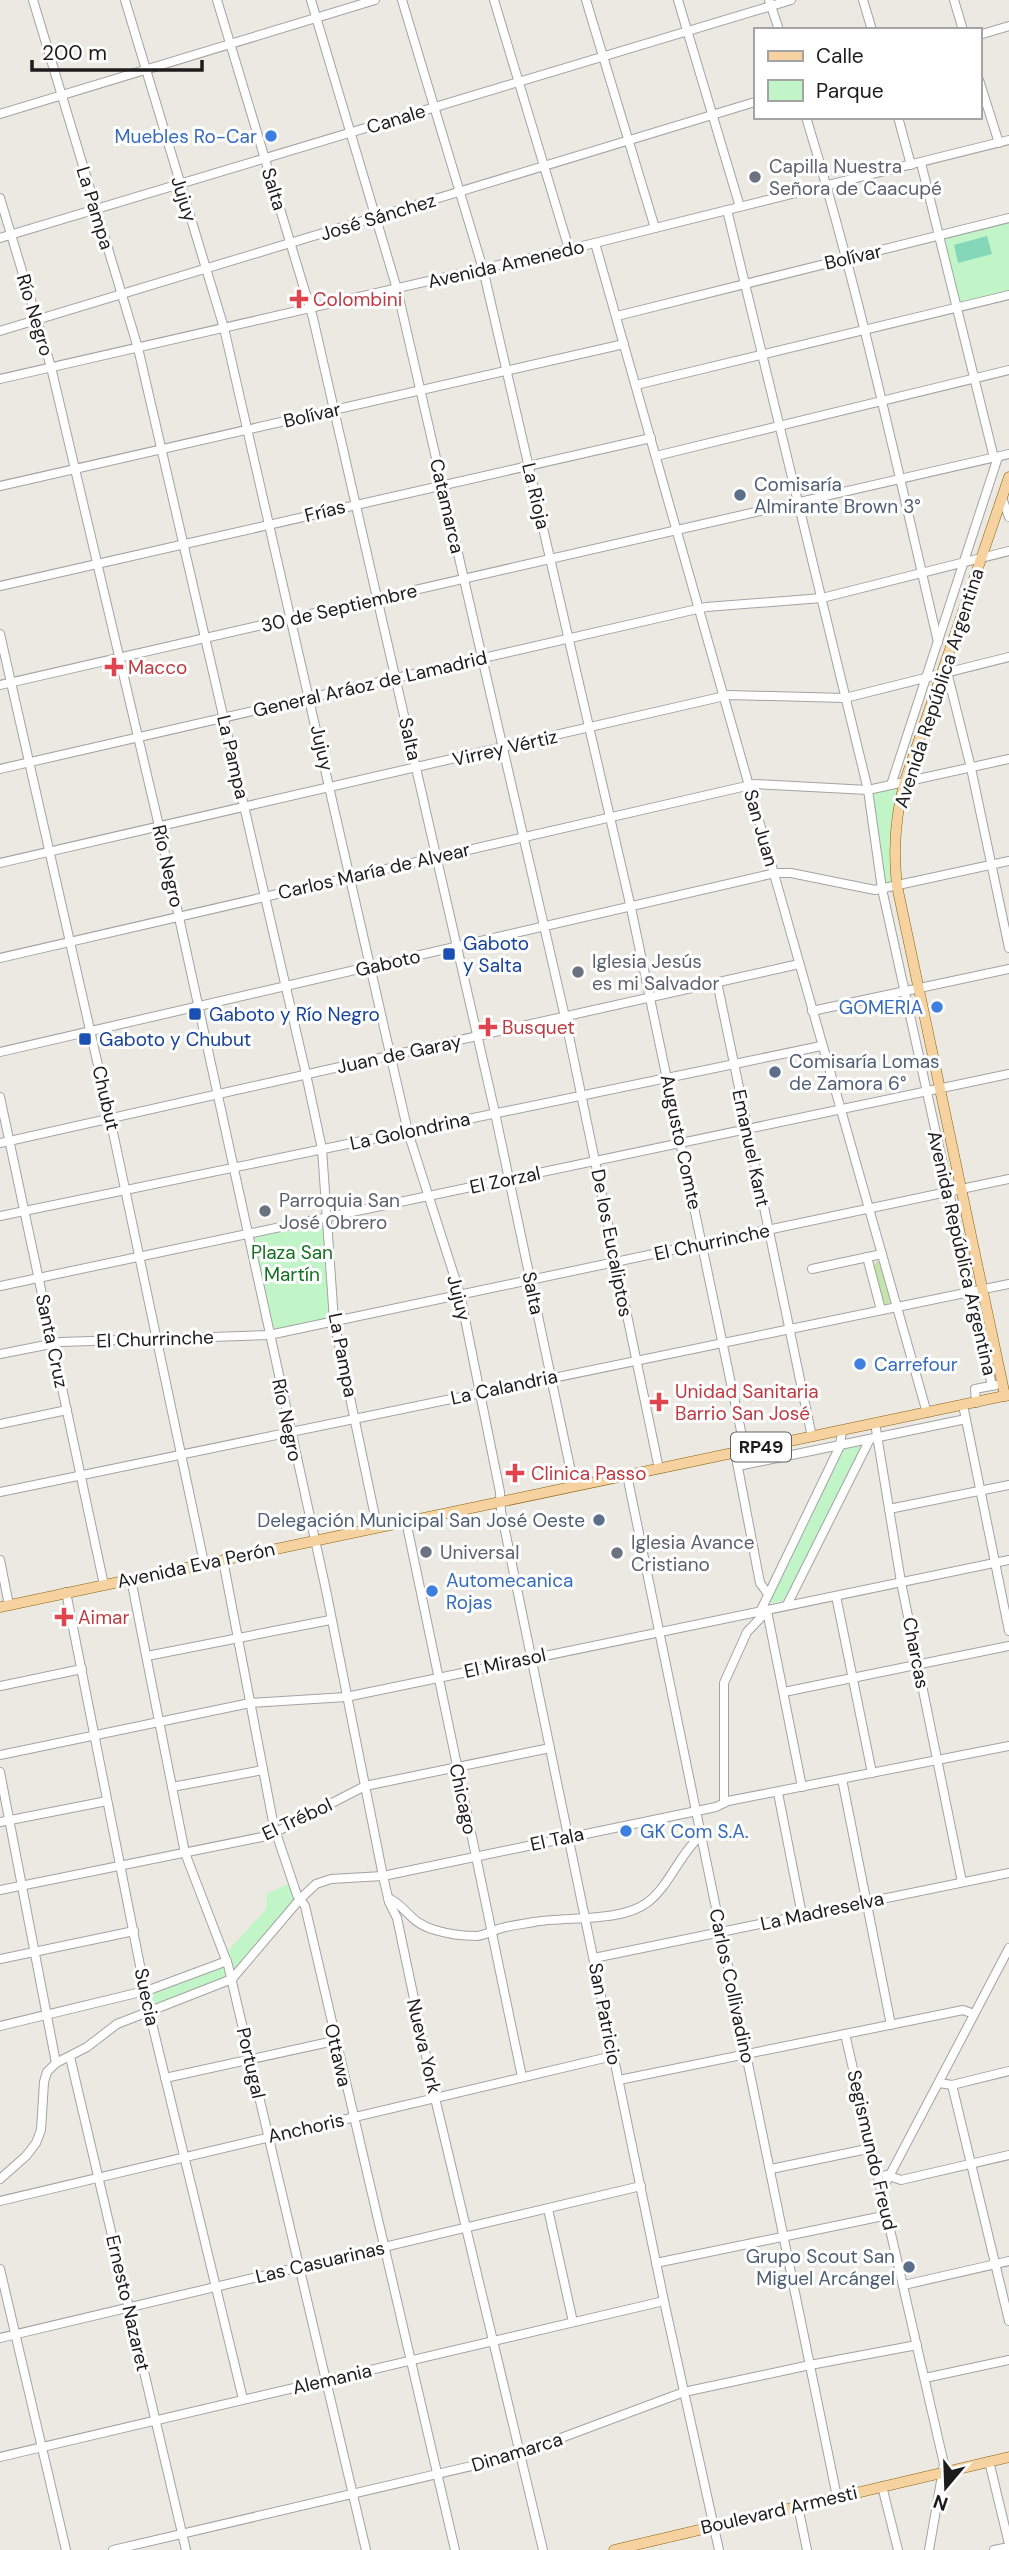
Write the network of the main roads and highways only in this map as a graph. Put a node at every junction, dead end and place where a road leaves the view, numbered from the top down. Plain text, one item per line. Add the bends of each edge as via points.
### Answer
1 (1009, 477) edge
2 (1007, 1396) edge
3 (5, 1606) edge
4 (1009, 2456) edge
5 (631, 2548) edge
6 (614, 2550) edge

1 - 2 main road, Avenida República Argentina via 896,819 897,886 982,1290 997,1385
2 - 3 main road, Avenida Eva Perón / RP49
4 - 5 main road, Boulevard Armesti
5 - 6 main road, Boulevard Armesti

